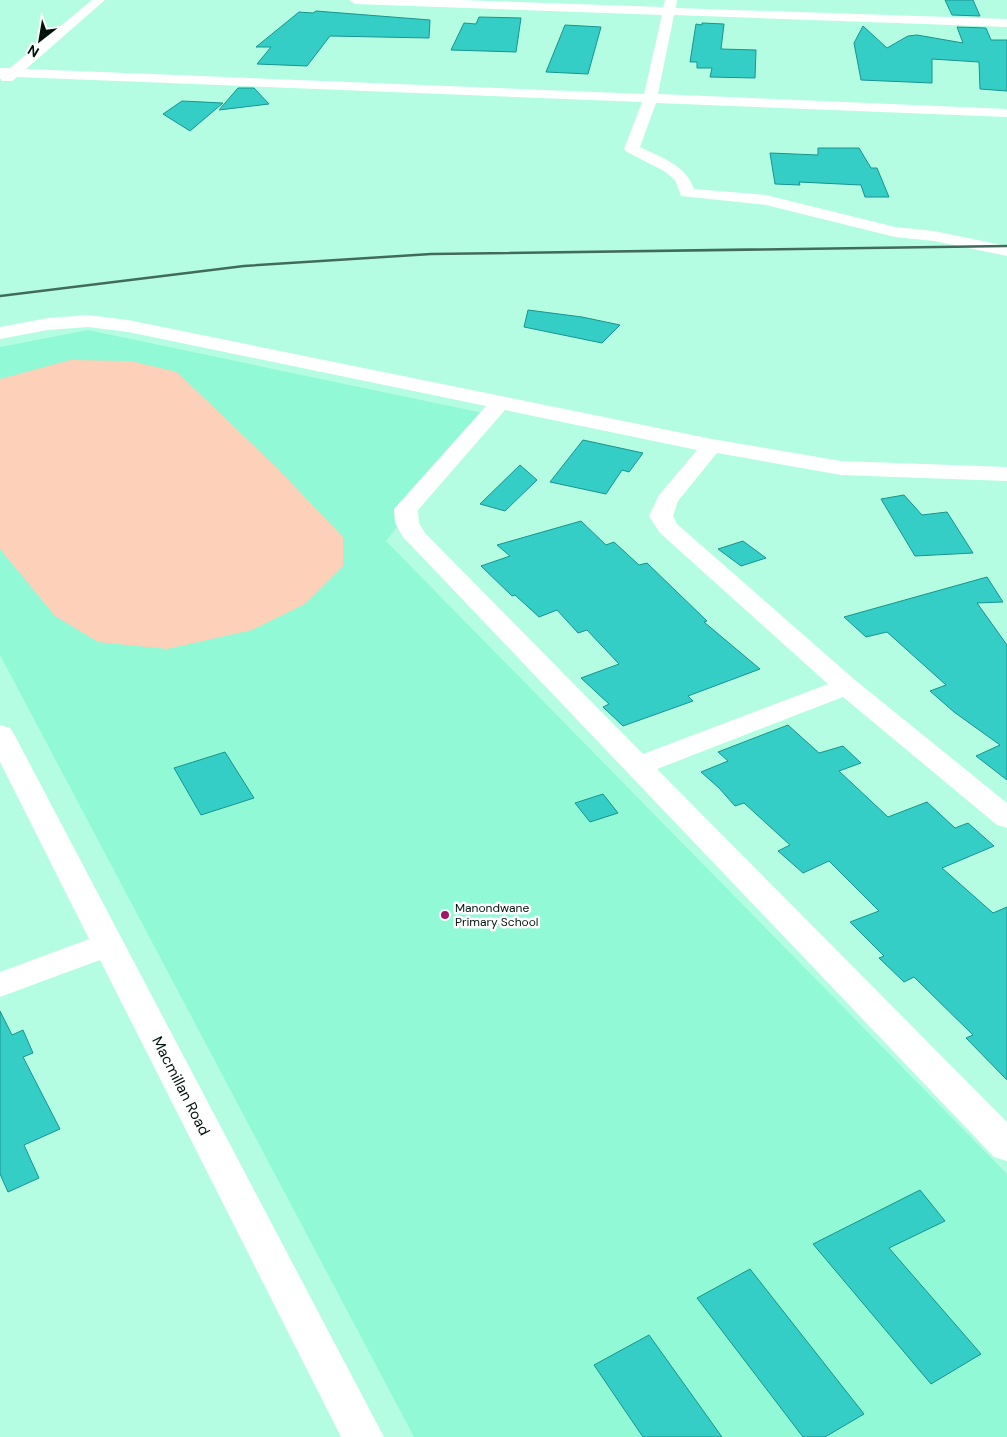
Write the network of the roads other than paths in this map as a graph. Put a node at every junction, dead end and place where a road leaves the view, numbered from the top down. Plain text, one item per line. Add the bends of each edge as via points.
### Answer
1 (98, 0) edge
2 (355, 0) edge
3 (669, 6) edge
4 (1007, 23) edge
5 (7, 72) edge
6 (0, 84) edge
7 (650, 99) junction
8 (1007, 113) edge
9 (1007, 251) edge
10 (0, 333) edge
11 (501, 402) junction
12 (712, 446) junction
13 (1005, 478) edge
14 (846, 686) junction
15 (0, 734) edge
16 (638, 766) junction
17 (1007, 818) edge
18 (108, 944) junction
19 (0, 985) edge
20 (1007, 1146) edge
21 (362, 1437) edge

1 - 5 street
2 - 3 street
3 - 4 street
3 - 7 street
5 - 6 street
5 - 7 street
7 - 8 street
7 - 9 street via 632,149 676,172 682,178 687,193 766,200 895,232 934,236
10 - 11 street via 88,321 128,326
11 - 12 street
11 - 16 street via 406,509 407,523 415,537
12 - 13 street via 841,468
12 - 14 street via 667,500 661,516 668,528
14 - 16 street
14 - 17 street
15 - 18 street, Macmillan Road
16 - 20 street
18 - 19 street
18 - 21 street, Macmillan Road

